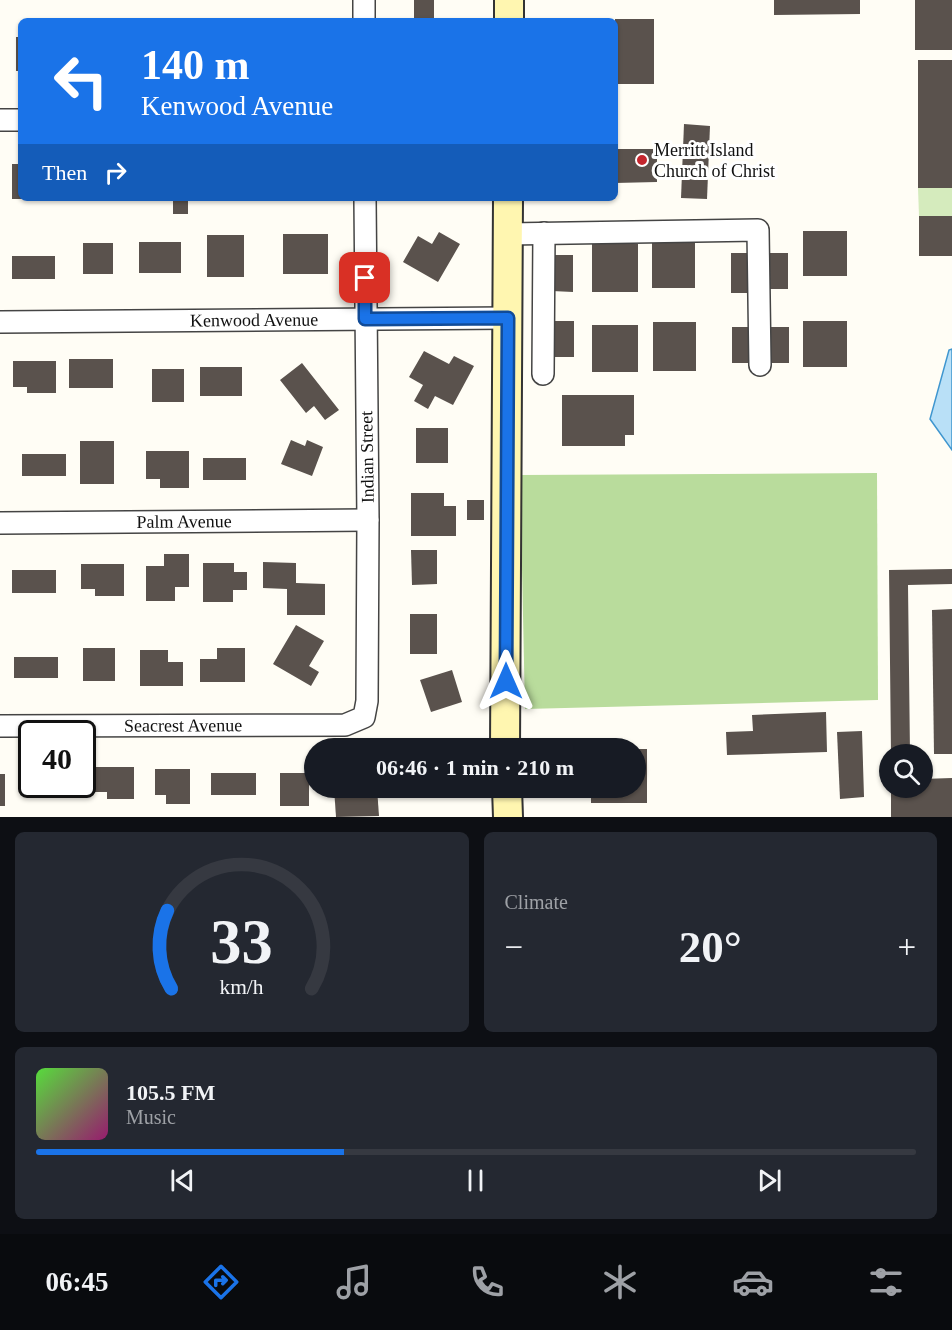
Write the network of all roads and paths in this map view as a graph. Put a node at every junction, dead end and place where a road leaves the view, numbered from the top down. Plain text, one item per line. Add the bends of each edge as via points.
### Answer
1 (364, 0) edge
2 (509, 0) edge
3 (364, 18) edge
4 (509, 18) edge
5 (0, 120) edge
6 (18, 120) edge
7 (365, 201) edge
8 (508, 201) edge
9 (544, 233) junction
10 (508, 234) junction
11 (508, 318) junction
12 (365, 319) junction
13 (0, 322) edge
14 (760, 365) dead end
15 (543, 374) dead end
16 (368, 520) junction
17 (0, 523) edge
18 (364, 717) joint
19 (0, 726) edge
20 (505, 738) edge
21 (507, 798) edge
22 (508, 817) edge

1 - 3 street
2 - 4 street
5 - 6 street
7 - 12 street, Indian Street
8 - 10 street
9 - 10 street
9 - 14 street via 758,230
9 - 15 street
10 - 11 street
11 - 12 street, Kenwood Avenue
11 - 20 street
12 - 13 street, Kenwood Avenue
12 - 16 street, Indian Street
16 - 17 street, Palm Avenue
16 - 18 street, Indian Street
18 - 19 street, Seacrest Avenue via 345,725
21 - 22 street

